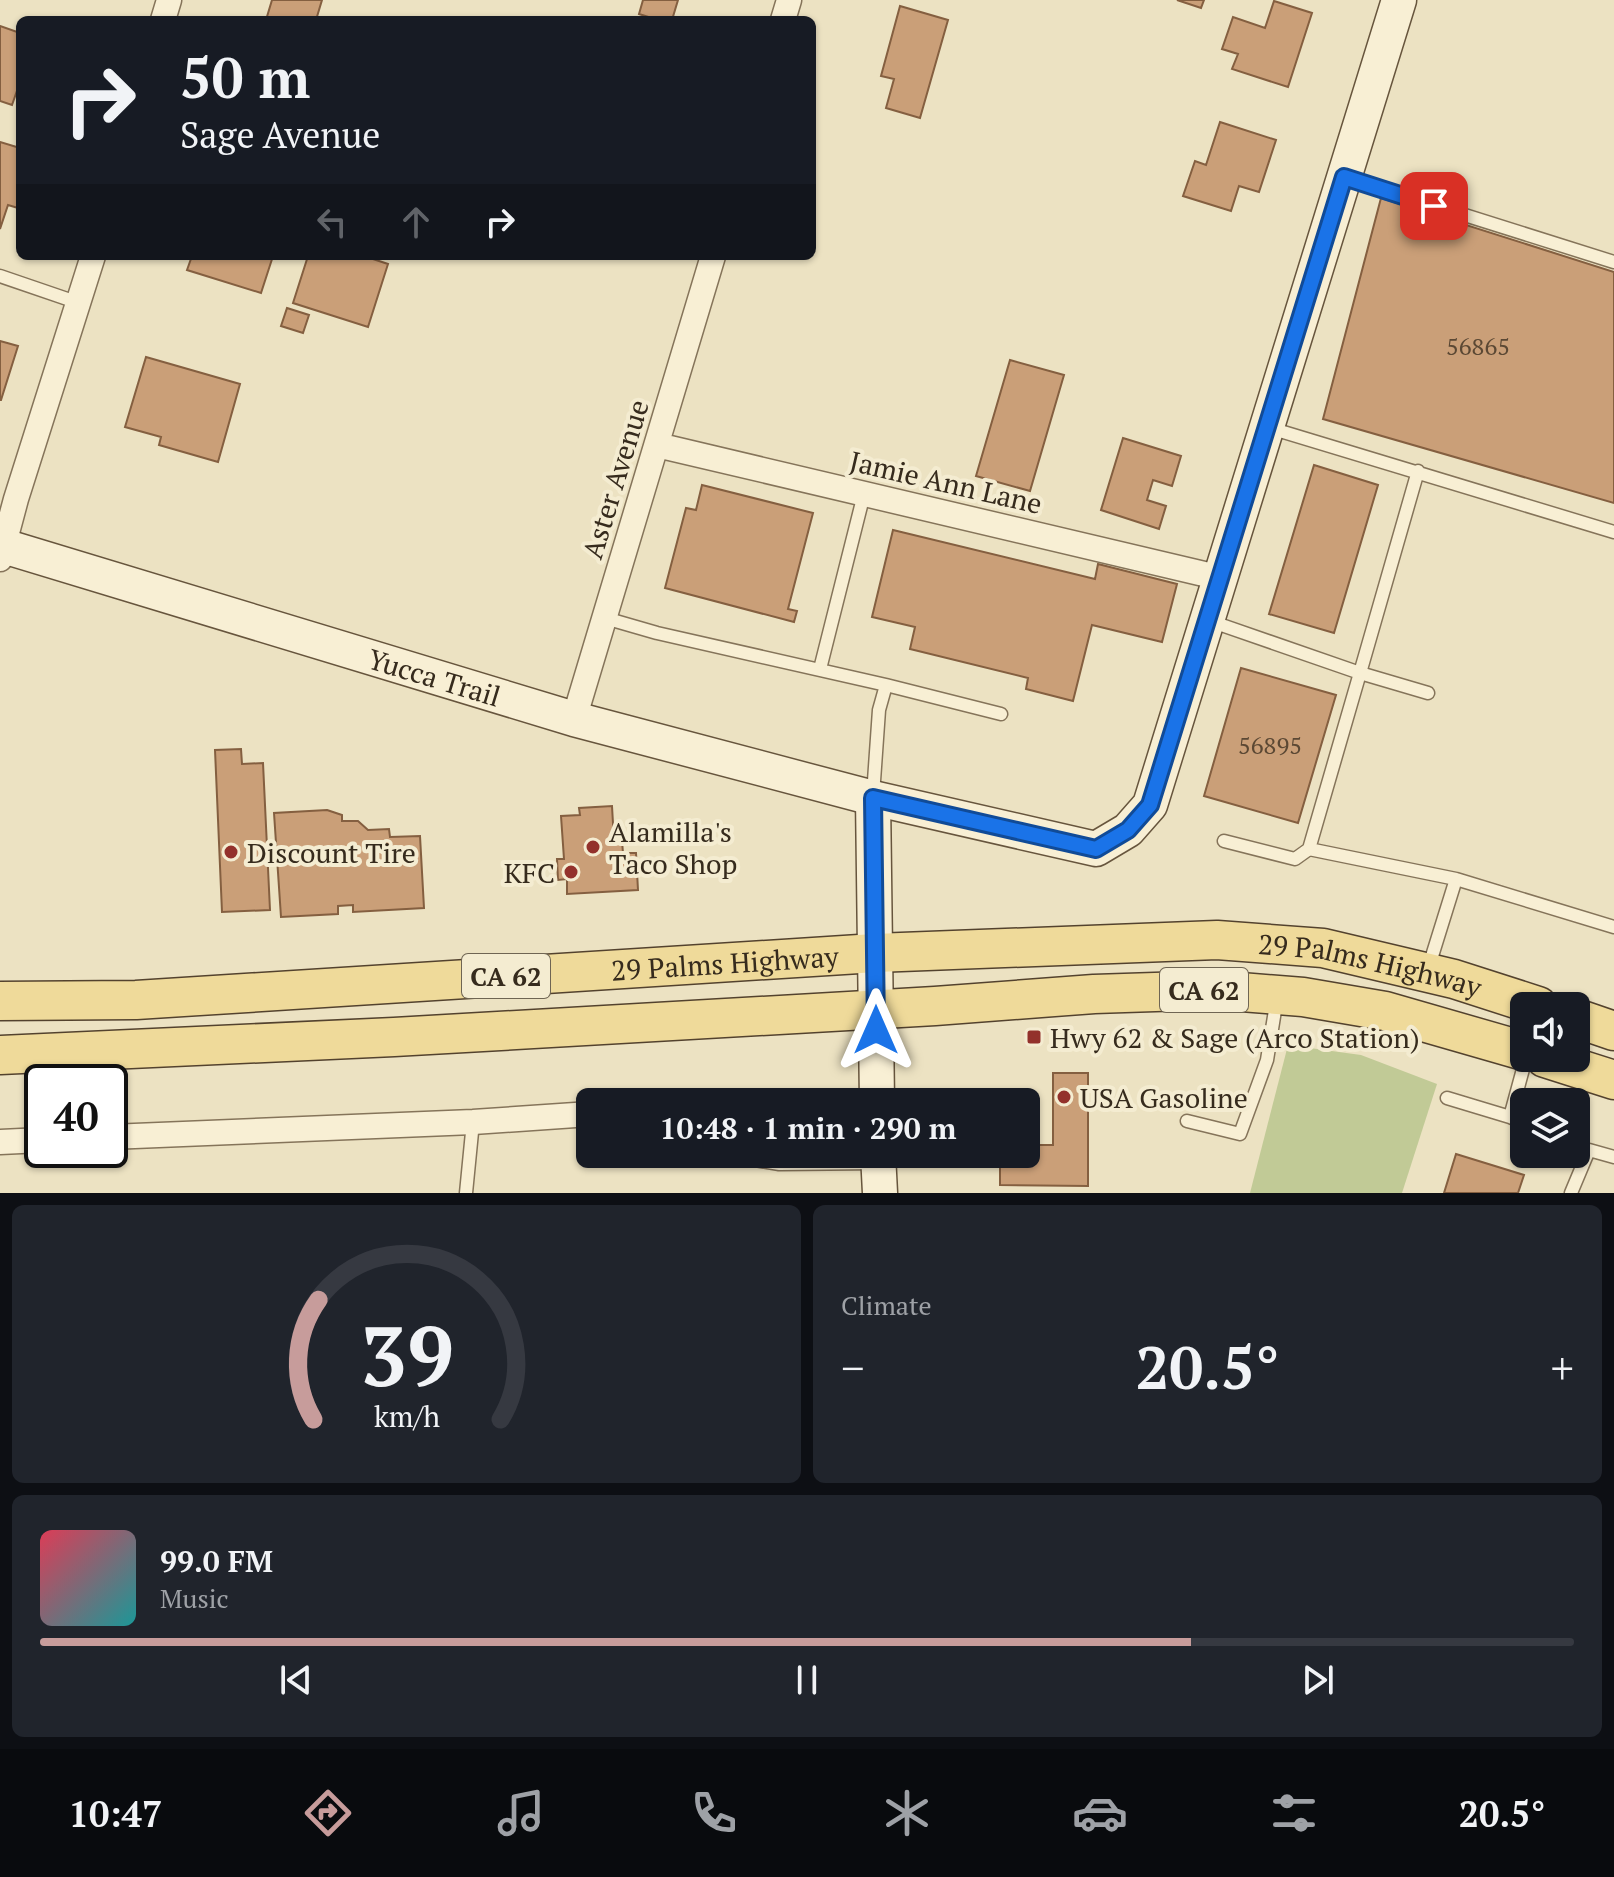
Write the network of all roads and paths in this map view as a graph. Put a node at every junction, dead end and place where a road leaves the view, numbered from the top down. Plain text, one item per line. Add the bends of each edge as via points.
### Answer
1 (1399, 0) edge
2 (1344, 177) junction
3 (92, 260) edge
4 (712, 260) edge
5 (1614, 262) edge
6 (0, 276) edge
7 (79, 303) junction
8 (1267, 427) junction
9 (657, 445) junction
10 (1418, 471) junction
11 (864, 494) junction
12 (1614, 532) edge
13 (1, 550) edge
14 (1221, 578) junction
15 (605, 618) junction
16 (1207, 620) junction
17 (820, 669) junction
18 (1360, 673) junction
19 (886, 685) junction
20 (1428, 693) dead end
21 (1001, 714) dead end
22 (574, 719) junction
23 (873, 798) junction
24 (1224, 841) dead end
25 (1309, 849) junction
26 (1456, 879) junction
27 (1614, 927) edge
28 (875, 953) junction
29 (1427, 972) junction
30 (1278, 995) junction
31 (1510, 997) edge
32 (0, 1001) edge
33 (877, 1008) junction
34 (1590, 1023) edge
35 (1614, 1031) edge
36 (1510, 1047) edge
37 (0, 1055) edge
38 (1589, 1072) edge
39 (1614, 1080) edge
40 (877, 1088) edge
41 (1447, 1098) dead end
42 (576, 1115) edge
43 (1510, 1117) edge
44 (1187, 1121) dead end
45 (473, 1122) junction
46 (128, 1136) edge
47 (24, 1141) edge
48 (0, 1142) edge
49 (1590, 1150) edge
50 (1614, 1157) edge
51 (879, 1168) edge
52 (1581, 1168) edge
53 (466, 1193) edge
54 (880, 1193) edge
55 (1571, 1193) edge

1 - 2 street
2 - 5 lane
2 - 8 street
3 - 7 street
4 - 9 street, Aster Avenue
6 - 7 lane
7 - 13 street
8 - 10 lane
8 - 14 street
9 - 11 street, Jamie Ann Lane
9 - 15 street, Aster Avenue
10 - 12 lane
10 - 18 lane
11 - 14 street, Jamie Ann Lane
11 - 17 lane
13 - 22 street, Yucca Trail
14 - 16 street
15 - 17 lane
15 - 22 street, Aster Avenue
16 - 18 lane
16 - 23 street, Yucca Trail via 1150,805 1128,830 1096,849
17 - 19 lane
18 - 20 lane
18 - 25 lane
19 - 21 lane
19 - 23 lane via 879,710
22 - 23 street, Yucca Trail
23 - 28 street
24 - 25 lane via 1295,859
25 - 26 lane
26 - 27 lane
26 - 29 lane
28 - 29 main road, 29 Palms Highway / CA 62 via 1217,940 1323,948
28 - 32 main road, 29 Palms Highway / CA 62 via 136,1000
28 - 33 street
29 - 31 main road, 29 Palms Highway / CA 62
30 - 33 main road, 29 Palms Highway / CA 62 via 1216,990
30 - 36 main road, 29 Palms Highway / CA 62 via 1385,1011
30 - 44 lane via 1267,1060 1240,1134
33 - 37 main road, 29 Palms Highway / CA 62
33 - 40 street
34 - 35 main road
38 - 39 main road
41 - 43 lane
42 - 45 street
45 - 46 street
45 - 53 lane
47 - 48 street
49 - 50 lane
51 - 54 street
52 - 55 lane

